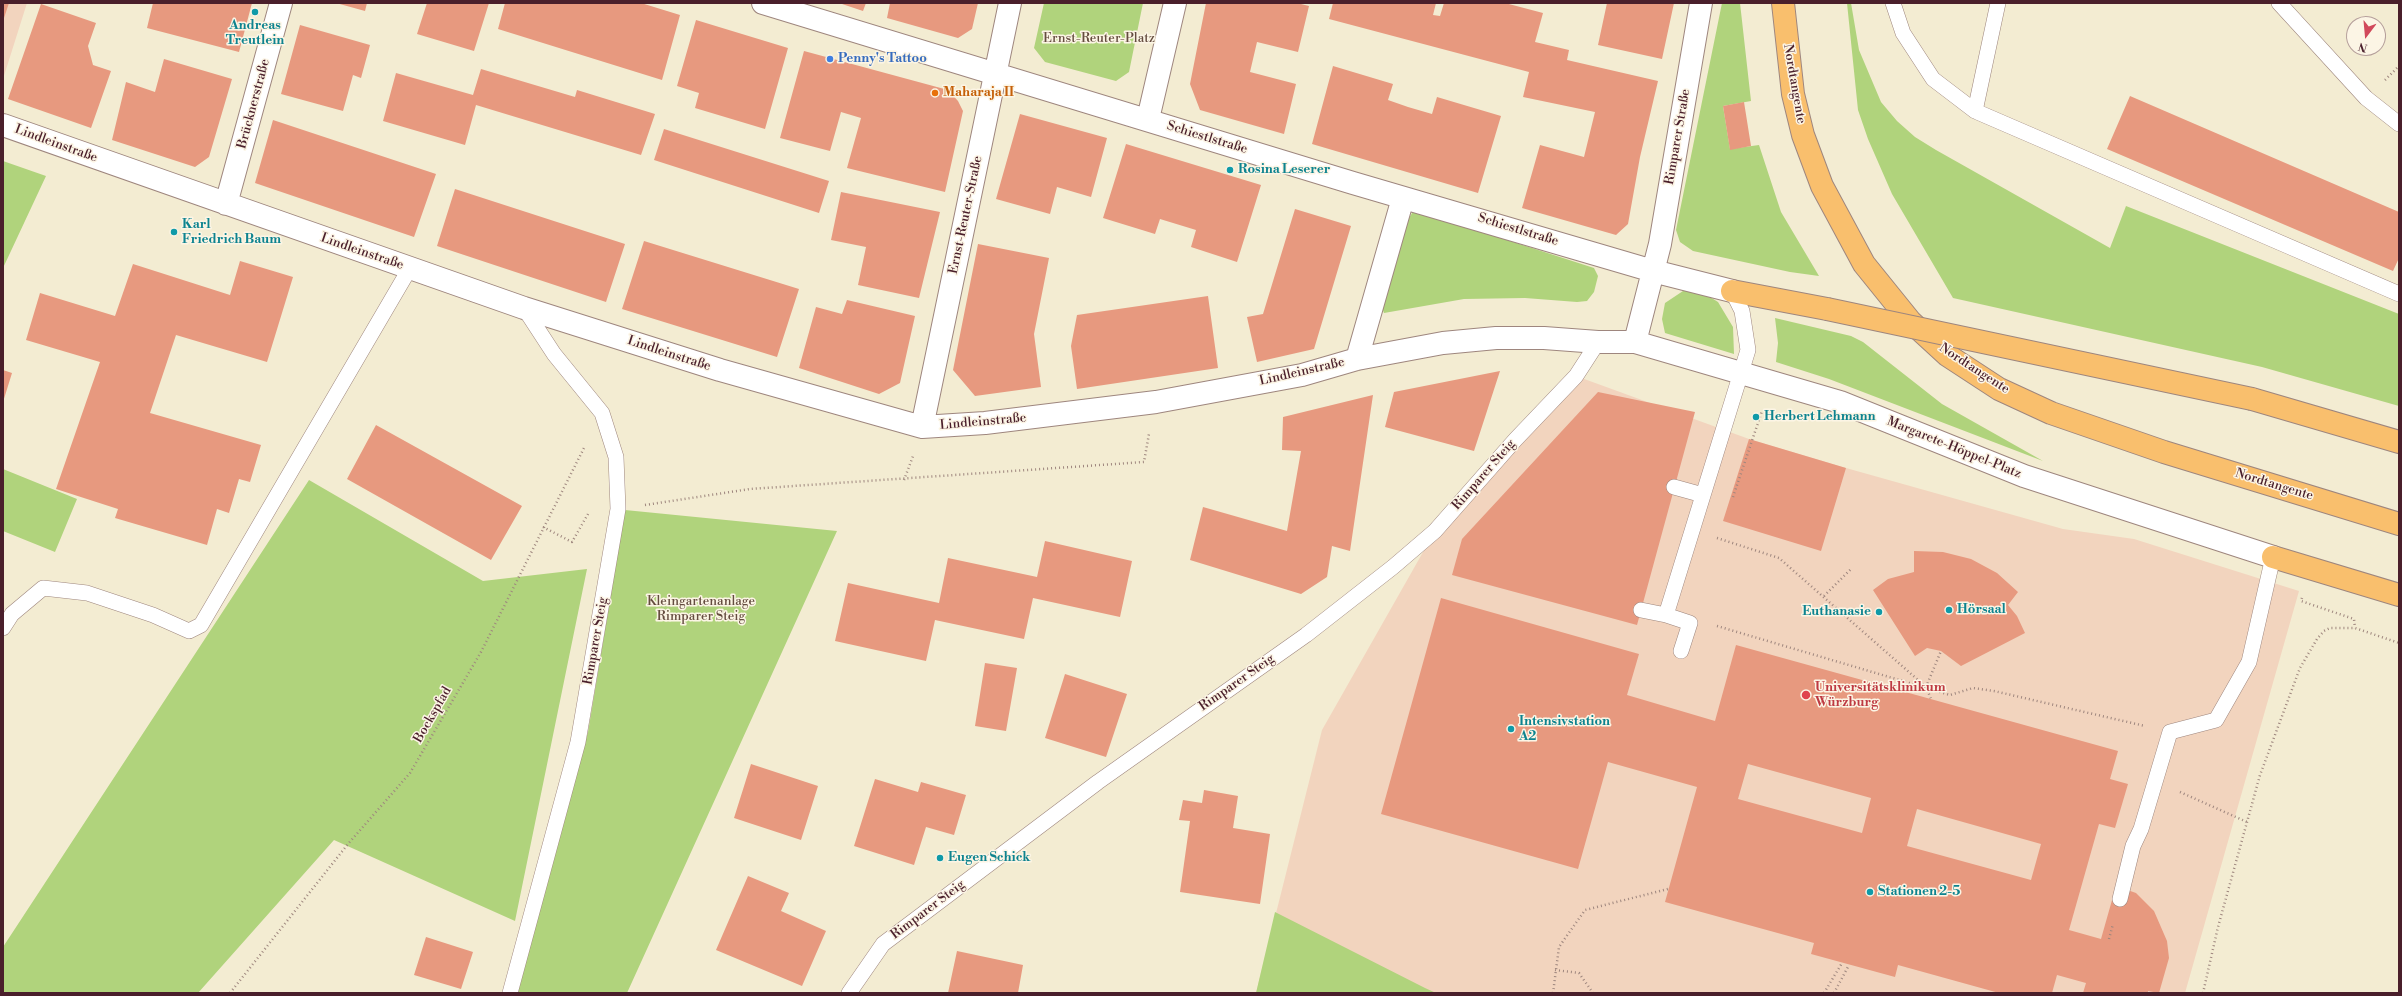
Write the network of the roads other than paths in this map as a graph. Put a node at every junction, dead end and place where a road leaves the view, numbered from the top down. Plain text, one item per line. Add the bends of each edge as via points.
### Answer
1 (281, 3) edge
2 (763, 3) edge
3 (1010, 3) edge
4 (1175, 3) edge
5 (1701, 3) edge
6 (1783, 3) edge
7 (1893, 3) edge
8 (1998, 3) edge
9 (2279, 3) edge
10 (995, 73) junction
11 (1975, 111) junction
12 (1148, 120) junction
13 (2399, 124) edge
14 (3, 125) edge
15 (1403, 198) junction
16 (226, 204) junction
17 (410, 268) junction
18 (1652, 271) junction
19 (1732, 291) junction
20 (2399, 294) edge
21 (524, 308) junction
22 (1598, 342) junction
23 (1635, 342) junction
24 (1357, 359) junction
25 (1741, 373) junction
26 (922, 427) junction
27 (2399, 442) edge
28 (1674, 487) dead end
29 (1703, 495) junction
30 (2399, 524) edge
31 (2273, 557) junction
32 (2399, 595) edge
33 (1641, 610) dead end
34 (1666, 615) junction
35 (3, 628) edge
36 (1681, 651) dead end
37 (2120, 899) dead end
38 (510, 993) edge
39 (849, 993) edge

1 - 16 street, Brücknerstraße
2 - 10 street, Schiestlstraße
3 - 10 street, Ernst-Reuter-Straße
4 - 12 street
5 - 18 street, Rimparer Straße via 1660,244
6 - 30 main road, Nordtangente via 1793,94 1803,135 1822,186 1864,264 1910,321 1947,355 1999,389 2051,413 2164,452
7 - 11 lane via 1903,33 1933,79
8 - 11 lane
9 - 13 lane via 2366,98
10 - 12 street, Schiestlstraße
10 - 26 street, Ernst-Reuter-Straße
11 - 20 lane
12 - 15 street, Schiestlstraße
14 - 16 street, Lindleinstraße
15 - 18 street, Schiestlstraße
15 - 24 street, Lindleinstraße
16 - 17 street, Lindleinstraße
17 - 21 street, Lindleinstraße
17 - 35 lane via 201,625 189,630 87,593 43,588 12,614
18 - 19 street
18 - 23 street, Rimparer Straße
19 - 25 lane via 1742,311 1747,334 1748,350
19 - 27 main road, bridge via 2252,399
21 - 26 street, Lindleinstraße via 720,370
21 - 38 lane, Rimparer Steig via 554,354 602,413 616,457 618,509 578,742
22 - 23 street, Lindleinstraße
22 - 24 street, Lindleinstraße via 1496,338 1443,343
22 - 39 lane, Rimparer Steig via 1576,376 1435,531 1306,635 1098,782 883,944
23 - 25 street, Margarete-Höppel-Platz
24 - 26 street, Lindleinstraße via 1302,375 1156,402 985,423
25 - 29 lane
25 - 31 street, Margarete-Höppel-Platz via 1840,402 2024,476
28 - 29 lane
29 - 34 lane
31 - 32 main road
31 - 37 lane via 2249,662 2216,720 2170,732 2141,829 2133,846
33 - 34 lane
34 - 36 lane via 1690,623

